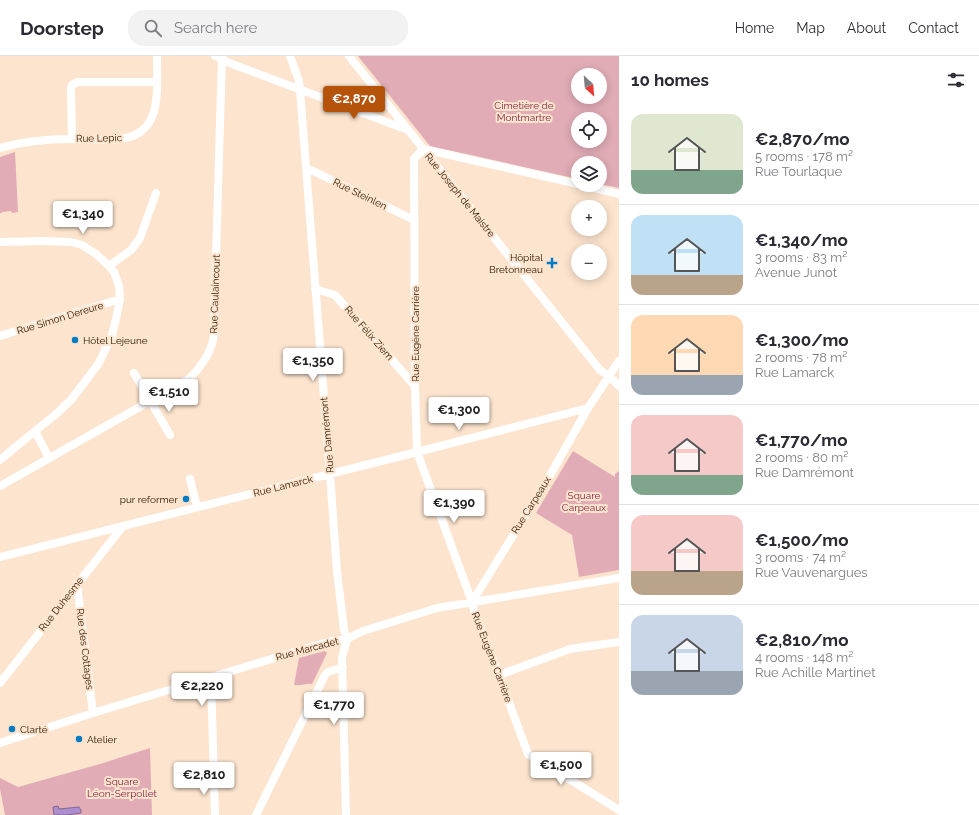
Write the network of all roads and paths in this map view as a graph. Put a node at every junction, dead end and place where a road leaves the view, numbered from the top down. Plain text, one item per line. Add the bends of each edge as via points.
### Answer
1 (157, 56) edge
2 (290, 56) edge
3 (349, 56) edge
4 (220, 57) edge
5 (157, 82) junction
6 (300, 90) junction
7 (408, 130) junction
8 (72, 139) junction
9 (0, 148) edge
10 (423, 148) junction
11 (307, 168) junction
12 (571, 182) edge
13 (607, 191) edge
14 (156, 194) dead end
15 (619, 194) edge
16 (414, 220) junction
17 (0, 242) edge
18 (109, 266) junction
19 (315, 289) junction
20 (120, 299) junction
21 (0, 336) edge
22 (619, 361) edge
23 (134, 373) dead end
24 (609, 376) junction
25 (415, 386) junction
26 (619, 386) edge
27 (150, 401) junction
28 (588, 408) junction
29 (35, 431) junction
30 (170, 435) dead end
31 (417, 452) junction
32 (49, 458) junction
33 (0, 460) edge
34 (330, 474) junction
35 (190, 479) dead end
36 (0, 486) edge
37 (197, 507) junction
38 (122, 526) junction
39 (0, 557) edge
40 (619, 578) edge
41 (77, 584) junction
42 (472, 602) junction
43 (347, 639) junction
44 (619, 642) edge
45 (343, 667) junction
46 (499, 675) junction
47 (211, 678) junction
48 (0, 683) edge
49 (93, 714) junction
50 (0, 743) edge
51 (619, 810) edge
52 (214, 815) edge
53 (256, 815) edge
54 (346, 815) edge

1 - 5 street, Rue Lepic
2 - 6 street, Rue Damrémont
3 - 7 street, Rue Joseph de Maistre
4 - 6 street
4 - 27 street, Rue Caulaincourt via 212,344 208,355 189,379
5 - 8 street, Rue Lepic via 153,113 140,133 121,139
5 - 8 street via 73,84
6 - 7 street
6 - 11 street, Rue Damrémont
7 - 10 street, Rue Joseph de Maistre
8 - 9 street, Rue Lepic via 33,141
10 - 12 street
10 - 16 street, Rue Eugène Carrière via 414,159
10 - 24 street, Rue Joseph de Maistre via 600,370
11 - 16 street, Rue Steinlen
11 - 19 street, Rue Damrémont
13 - 15 street
14 - 18 street via 140,238 131,250
16 - 25 street, Rue Eugène Carrière
17 - 18 street via 71,242 82,245
18 - 20 street via 119,286
19 - 25 street, Rue Félix Ziem via 335,295
19 - 34 street, Rue Damrémont
20 - 21 street, Rue Simon Dereure
20 - 29 street via 112,335 99,363 72,400
22 - 24 street
23 - 27 street
24 - 26 street, Rue Joseph de Maistre
24 - 28 street, Rue Carpeaux
25 - 31 street, Rue Eugène Carrière
27 - 30 street
27 - 32 street, Rue Caulaincourt
28 - 31 street, Rue Lamarck
28 - 42 street, Rue Carpeaux
29 - 32 street
29 - 33 street
31 - 34 street, Rue Lamarck
31 - 42 street, Rue Eugène Carrière
32 - 36 street, Rue Caulaincourt
34 - 37 street, Rue Lamarck
34 - 43 street, Rue Damrémont via 337,572
35 - 37 street
37 - 38 street, Rue Lamarck
38 - 39 street, Rue Lamarck
38 - 41 street, Rue Duhesme
40 - 42 street, Rue Marcadet
41 - 48 street, Rue Duhesme
41 - 49 street, Rue des Cottages
42 - 43 street, Rue Marcadet via 437,608 363,631
42 - 46 street, Rue Eugène Carrière
43 - 45 street, Rue Damrémont via 342,658
43 - 47 street, Rue Marcadet via 331,641
44 - 46 street via 570,649
45 - 53 street via 325,675
45 - 54 street, Rue Damrémont
46 - 51 street, Rue Eugène Carrière via 528,754
47 - 49 street, Rue Marcadet
47 - 52 street
49 - 50 street, Rue Marcadet

